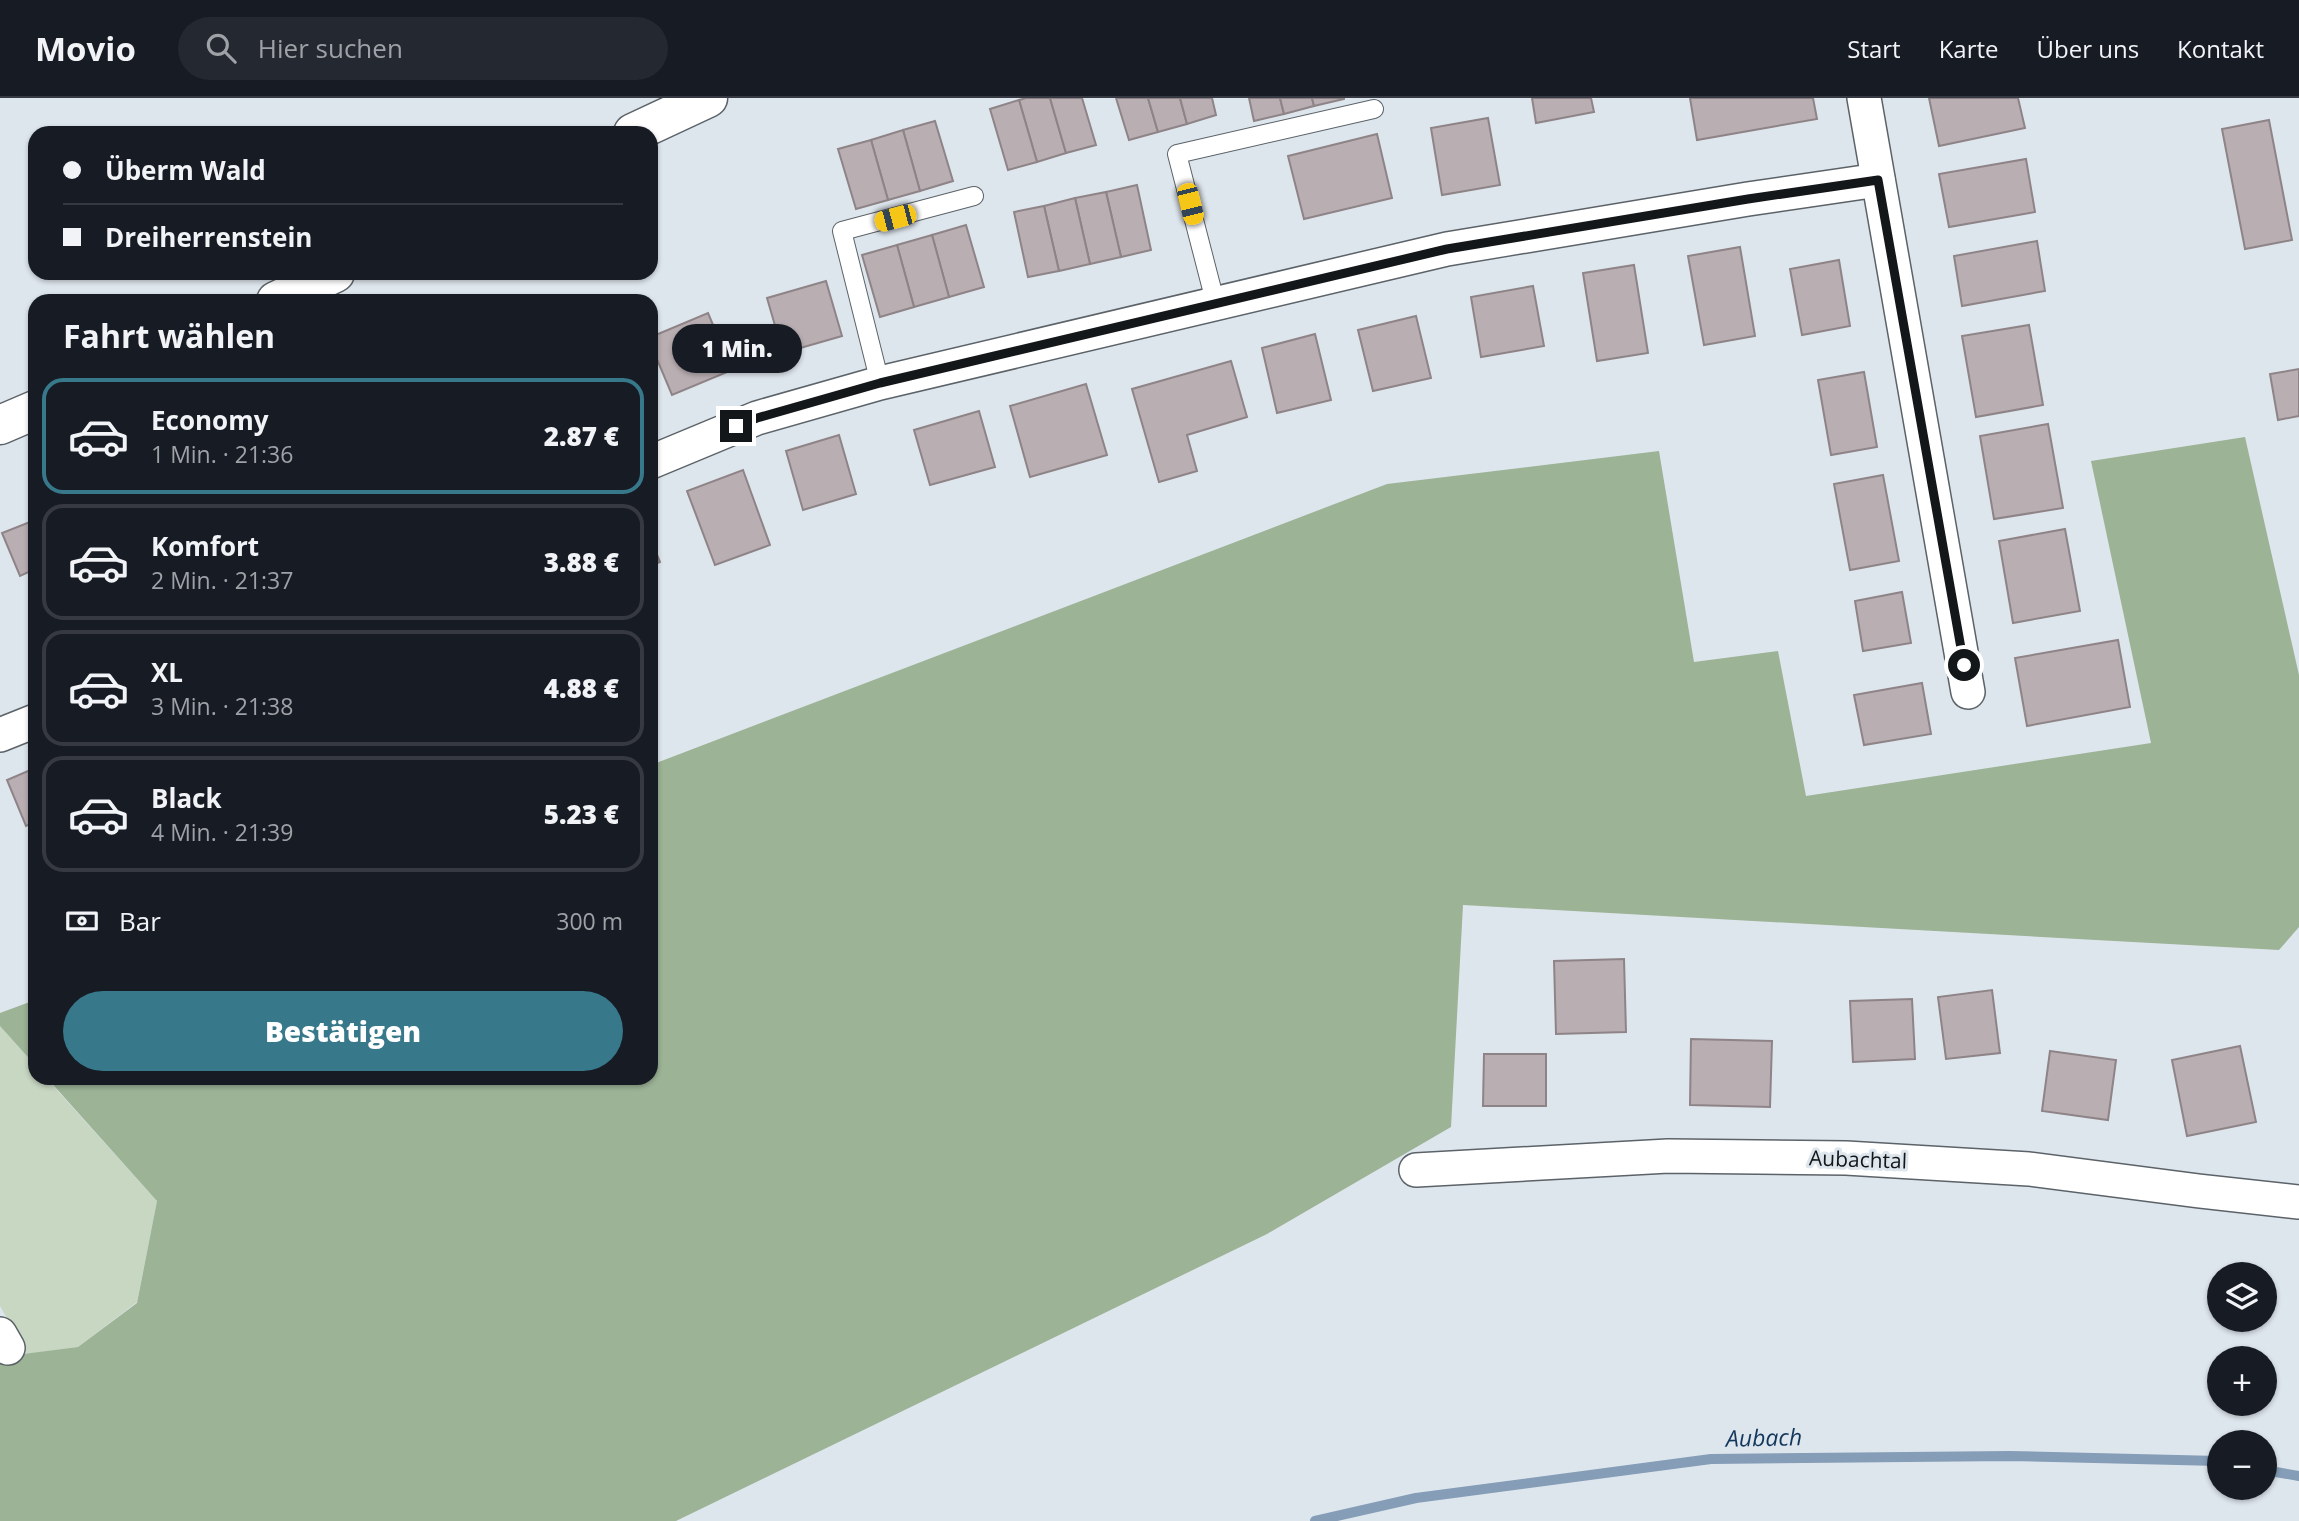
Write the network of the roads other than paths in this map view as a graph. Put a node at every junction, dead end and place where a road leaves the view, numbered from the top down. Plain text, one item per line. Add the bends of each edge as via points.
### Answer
1 (708, 98) edge
2 (1864, 98) edge
3 (1374, 109) dead end
4 (648, 126) edge
5 (1878, 180) junction
6 (974, 197) dead end
7 (320, 280) edge
8 (291, 294) edge
9 (1216, 305) junction
10 (880, 383) junction
11 (28, 413) edge
12 (0, 425) edge
13 (658, 459) edge
14 (1968, 692) dead end
15 (28, 723) edge
16 (0, 735) edge
17 (1416, 1170) dead end
18 (2299, 1202) edge

1 - 4 main road
2 - 5 street
3 - 9 lane via 1177,154
5 - 9 street via 1447,249
5 - 14 street
6 - 10 lane via 842,232
7 - 8 main road
9 - 10 street
10 - 13 street via 757,418
11 - 12 main road
15 - 16 street
17 - 18 street, Aubachtal via 1668,1156 1846,1158 2029,1168

